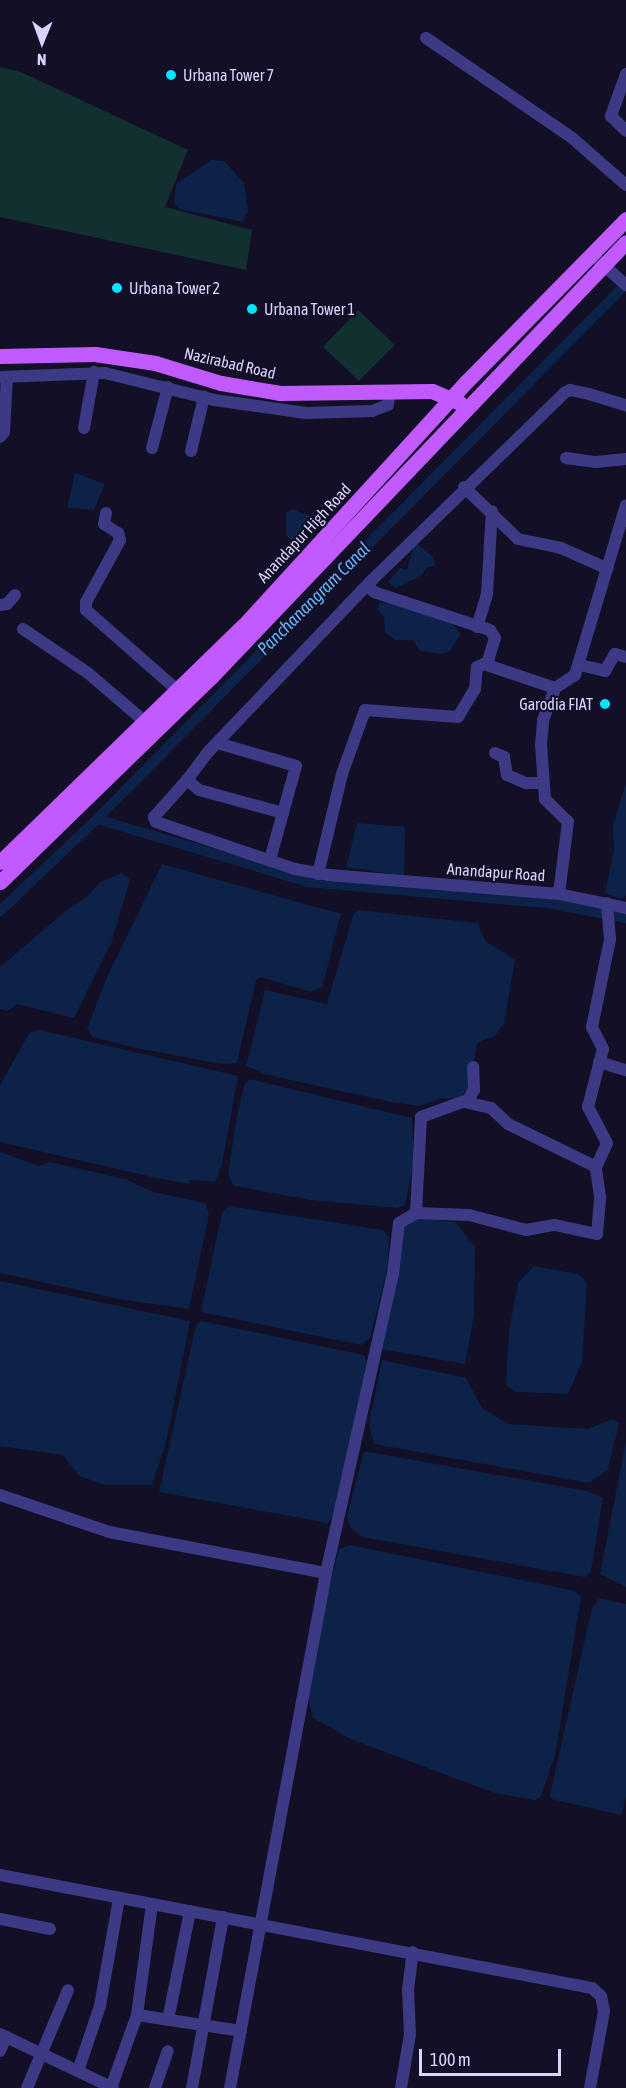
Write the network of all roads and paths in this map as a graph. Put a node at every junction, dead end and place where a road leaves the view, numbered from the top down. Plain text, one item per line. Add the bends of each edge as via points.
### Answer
1 (426, 38) dead end
2 (626, 74) edge
3 (626, 131) edge
4 (626, 185) edge
5 (626, 219) edge
6 (626, 242) edge
7 (591, 254) junction
8 (609, 270) junction
9 (626, 285) edge
10 (0, 356) edge
11 (94, 372) junction
12 (4, 377) edge
13 (168, 387) junction
14 (391, 396) junction
15 (204, 397) junction
16 (453, 397) junction
17 (339, 404) junction
18 (626, 405) edge
19 (466, 408) junction
20 (84, 428) dead end
21 (0, 437) edge
22 (152, 448) dead end
23 (190, 451) dead end
24 (566, 458) dead end
25 (626, 459) edge
26 (464, 487) junction
27 (626, 505) edge
28 (492, 510) junction
29 (106, 513) dead end
30 (608, 569) junction
31 (371, 581) junction
32 (15, 595) dead end
33 (0, 605) edge
34 (477, 627) junction
35 (23, 628) dead end
36 (626, 657) edge
37 (487, 664) junction
38 (580, 665) junction
39 (555, 688) junction
40 (177, 690) junction
41 (144, 721) junction
42 (217, 743) junction
43 (495, 753) dead end
44 (187, 780) junction
45 (543, 783) junction
46 (283, 813) junction
47 (270, 860) junction
48 (0, 861) edge
49 (318, 874) junction
50 (0, 882) edge
51 (559, 894) junction
52 (608, 907) junction
53 (626, 908) edge
54 (599, 1062) junction
55 (473, 1067) dead end
56 (626, 1070) edge
57 (465, 1102) junction
58 (596, 1167) junction
59 (416, 1214) junction
60 (0, 1496) edge
61 (326, 1573) junction
62 (0, 1875) edge
63 (119, 1898) junction
64 (152, 1904) junction
65 (190, 1911) junction
66 (223, 1917) junction
67 (0, 1919) edge
68 (260, 1924) junction
69 (50, 1929) dead end
70 (413, 1952) junction
71 (68, 1990) dead end
72 (137, 2015) junction
73 (168, 2020) junction
74 (204, 2025) junction
75 (241, 2031) junction
76 (3, 2036) edge
77 (0, 2051) edge
78 (168, 2051) dead end
79 (42, 2054) junction
80 (78, 2071) junction
81 (27, 2088) edge
82 (112, 2088) edge
83 (155, 2088) edge
84 (192, 2088) edge
85 (230, 2088) edge
86 (401, 2088) edge
87 (590, 2088) edge

1 - 4 street via 571,137
2 - 3 street via 611,116
5 - 7 main road, Anandapur High Road
6 - 8 main road, Anandapur High Road
7 - 8 street
7 - 16 main road, Anandapur High Road
8 - 9 street
8 - 19 main road, Anandapur High Road
10 - 17 main road, Nazirabad Road via 95,354 155,363 251,388
11 - 12 street
11 - 13 street
11 - 20 street
12 - 21 street via 4,432
13 - 15 street
13 - 22 street
14 - 16 main road, Nazirabad Road via 432,391
14 - 17 main road, Nazirabad Road
14 - 17 street via 372,411
15 - 17 street via 272,410
15 - 23 street
16 - 19 main road
16 - 40 main road, Anandapur High Road via 244,625
18 - 26 street, Anandapur Road via 580,392 564,393
19 - 50 main road, Anandapur High Road via 211,677
24 - 25 street via 596,462
26 - 28 street
26 - 31 street, Anandapur Road
27 - 30 street
28 - 30 street via 518,539 561,548
28 - 34 street via 487,594
29 - 40 street via 104,524 118,532 120,540 86,602 86,610
30 - 38 street
31 - 34 street via 369,587 374,592
31 - 42 street, Anandapur Road
32 - 33 street via 7,604
34 - 37 street via 494,633
35 - 41 street via 88,673
36 - 38 street via 615,654 605,672
37 - 39 street
37 - 49 street via 477,667 475,689 458,717 365,710 342,774
38 - 39 street via 570,681
39 - 45 street, Anandapur Road via 541,733
40 - 41 main road, Anandapur High Road
41 - 48 main road, Anandapur High Road
42 - 44 street, Anandapur Road
42 - 46 street via 296,766
43 - 45 street via 504,757 507,775 526,783
44 - 46 street via 199,790
44 - 47 street, Anandapur Road via 154,817 156,822
45 - 51 street, Anandapur Road via 549,805 568,822
46 - 47 street
47 - 49 street, Anandapur Road
49 - 51 street, Anandapur Road
51 - 52 street
52 - 53 street
52 - 54 street via 612,923 592,1027 602,1042
54 - 56 street
54 - 58 street via 588,1107 607,1143
55 - 57 street via 474,1090
57 - 58 street via 491,1108 508,1124
57 - 59 street via 421,1117
58 - 59 street via 600,1197 597,1234 555,1225 541,1230 502,1226 481,1216
59 - 61 street via 403,1218 396,1232 393,1274
60 - 61 street via 109,1532
61 - 68 street
62 - 63 street
63 - 64 street
63 - 80 street via 100,2006
64 - 65 street
64 - 72 street
65 - 66 street
65 - 73 street
66 - 68 street
66 - 74 street
67 - 69 street
68 - 70 street
68 - 75 street
70 - 86 street via 408,1990 410,2034
70 - 87 street via 592,1988 601,1996 604,2011
71 - 79 street
72 - 73 street
72 - 82 street
73 - 74 street
74 - 75 street
74 - 84 street
75 - 85 street
76 - 77 street
76 - 79 street
78 - 83 street
79 - 80 street
79 - 81 street
80 - 82 street

